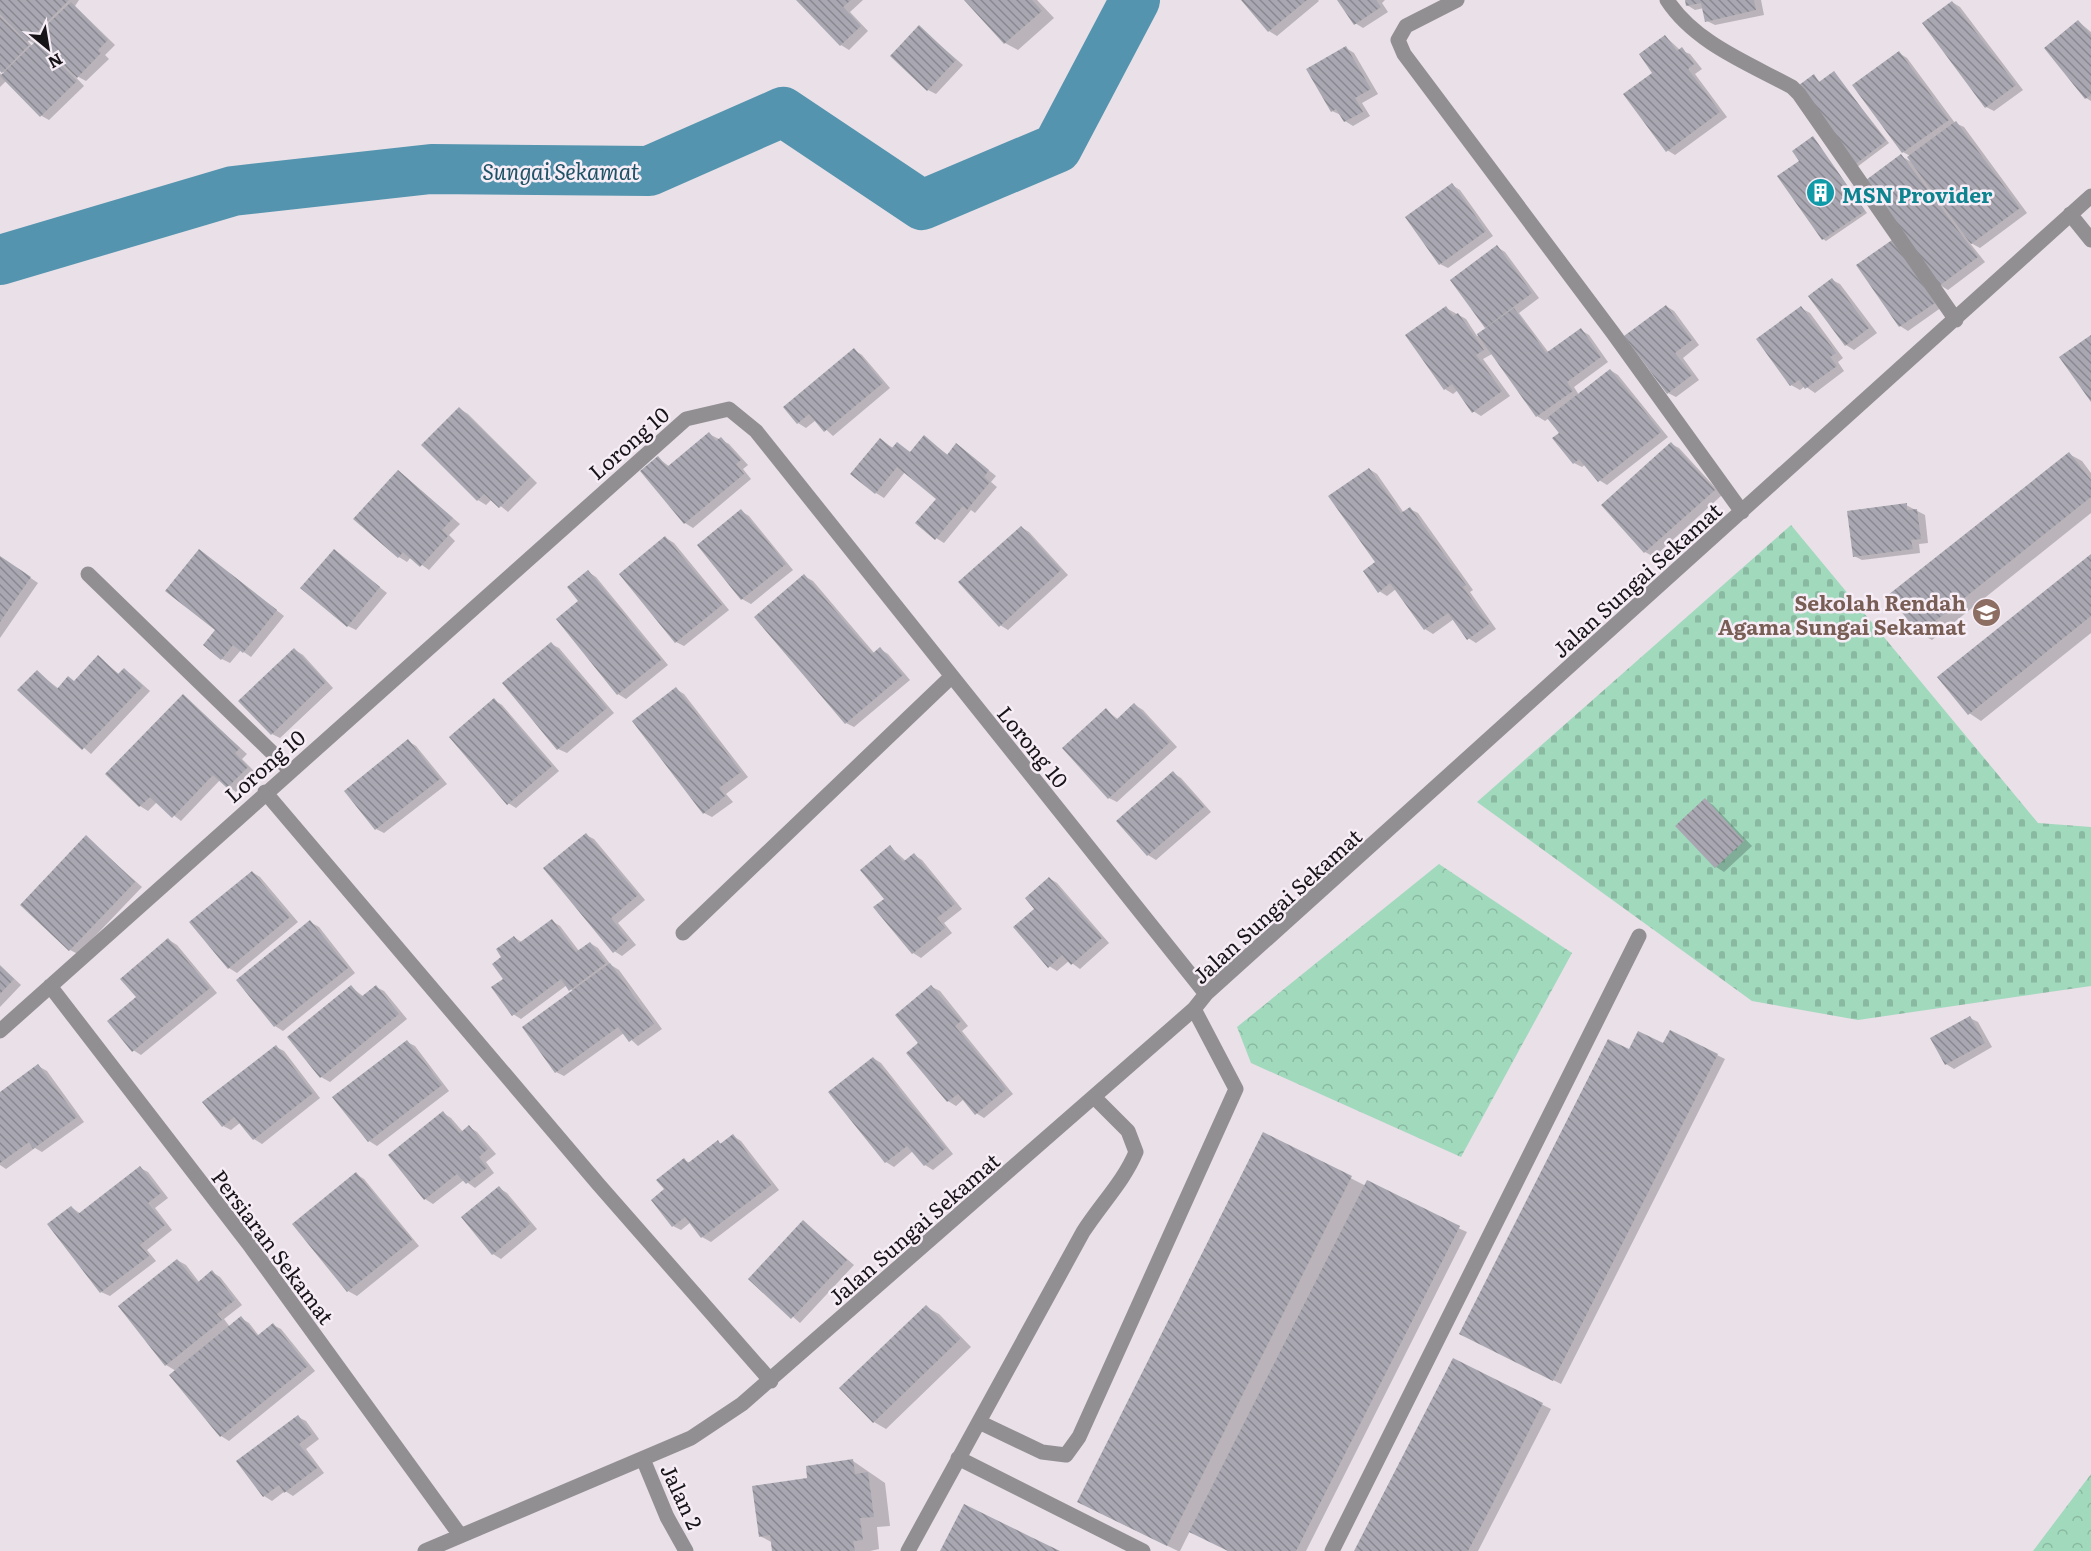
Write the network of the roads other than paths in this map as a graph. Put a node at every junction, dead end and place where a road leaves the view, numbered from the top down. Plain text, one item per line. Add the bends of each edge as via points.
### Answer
1 (1457, 0) edge
2 (1667, 0) edge
3 (2091, 196) edge
4 (2070, 214) junction
5 (2091, 240) edge
6 (1956, 320) junction
7 (1742, 512) junction
8 (88, 573) dead end
9 (951, 677) junction
10 (290, 770) junction
11 (265, 792) junction
12 (683, 933) dead end
13 (1639, 936) dead end
14 (50, 986) junction
15 (1206, 994) junction
16 (1194, 1009) junction
17 (0, 1030) edge
18 (1094, 1097) junction
19 (771, 1381) junction
20 (979, 1422) junction
21 (958, 1458) junction
22 (643, 1459) junction
23 (460, 1535) junction
24 (425, 1551) edge
25 (686, 1551) edge
26 (908, 1551) edge
27 (1143, 1551) edge
28 (1332, 1551) edge

1 - 7 street via 1406,26 1398,40 1404,54
2 - 6 street via 1709,42 1799,94
3 - 4 street, Jalan Sungai Sekamat
4 - 5 street
4 - 6 street, Jalan Sungai Sekamat
6 - 7 street, Jalan Sungai Sekamat
7 - 15 street, Jalan Sungai Sekamat
8 - 10 street
9 - 10 street, Lorong 10 via 756,431 729,409 686,419
9 - 12 street
9 - 15 street, Lorong 10
10 - 11 street, Lorong 10
11 - 14 street, Lorong 10
11 - 19 street
13 - 28 street
14 - 17 street, Lorong 10
14 - 23 street, Persiaran Sekamat via 251,1247
15 - 16 street, Jalan Sungai Sekamat
16 - 18 street, Jalan Sungai Sekamat
16 - 20 street via 1236,1089 1079,1437 1066,1455 1042,1452
18 - 19 street, Jalan Sungai Sekamat
18 - 20 street via 1128,1131 1136,1152 1128,1172 1083,1232
19 - 22 street, Jalan Sungai Sekamat via 691,1438
20 - 21 street
21 - 26 street
21 - 27 street
22 - 23 street, Jalan Sungai Sekamat
22 - 25 street, Jalan 2
23 - 24 street, Jalan Sungai Sekamat

